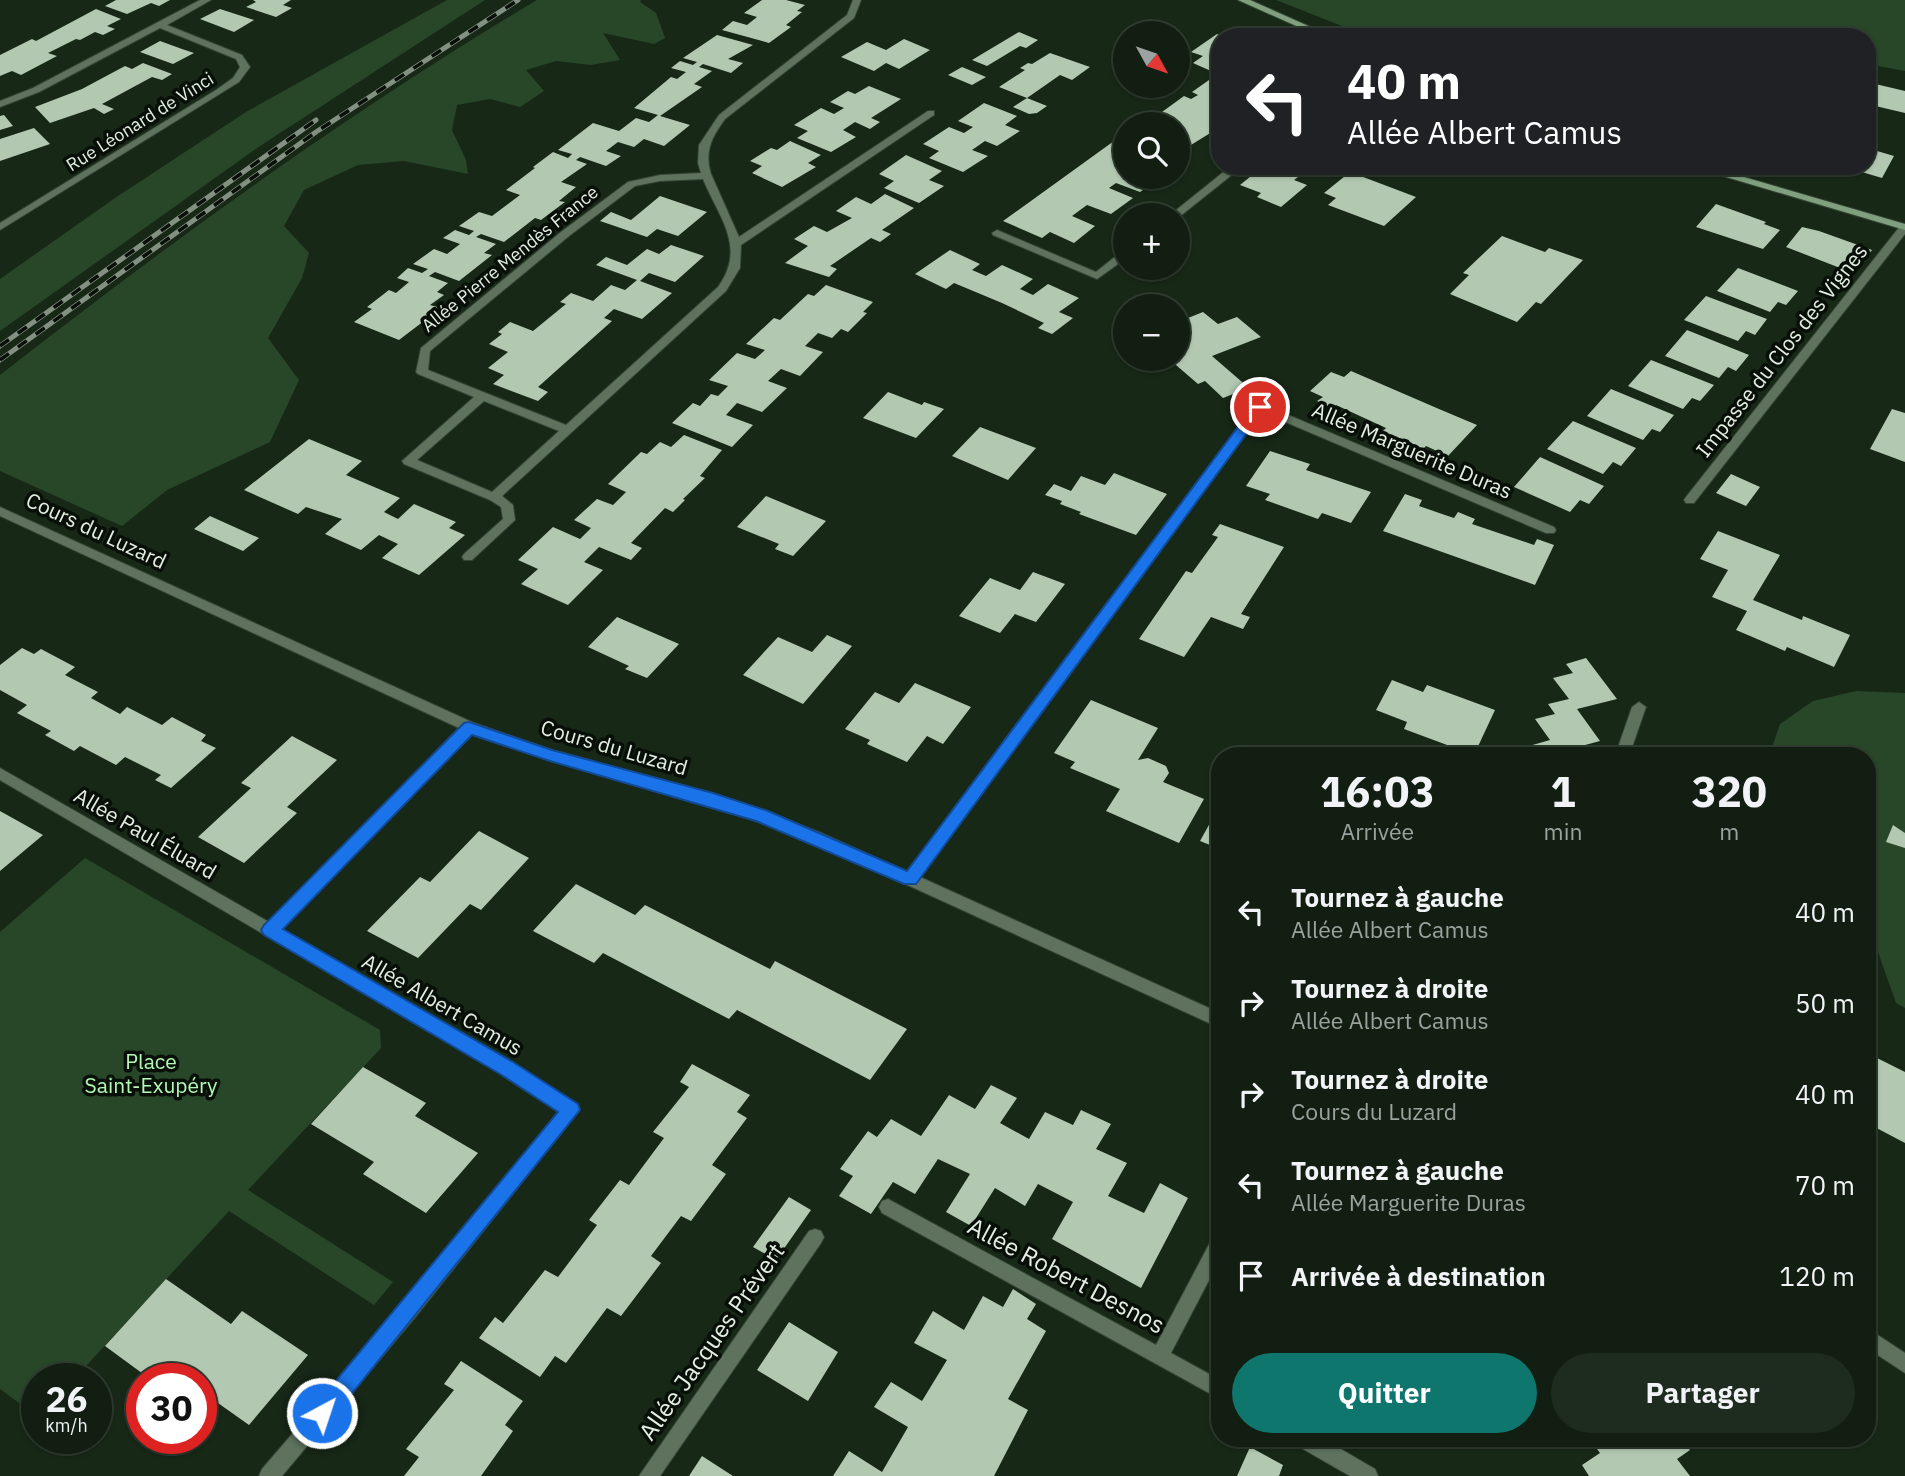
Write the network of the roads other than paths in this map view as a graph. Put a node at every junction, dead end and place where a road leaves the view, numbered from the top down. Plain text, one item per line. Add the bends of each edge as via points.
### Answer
1 (207, 0) edge
2 (857, 0) edge
3 (1242, 0) edge
4 (159, 25) junction
5 (1308, 28) edge
6 (0, 104) edge
7 (931, 113) dead end
8 (1226, 175) edge
9 (1725, 175) edge
10 (708, 176) junction
11 (1190, 203) edge
12 (0, 227) edge
13 (1905, 227) edge
14 (997, 233) dead end
15 (737, 243) junction
16 (1113, 263) edge
17 (481, 397) junction
18 (568, 430) junction
19 (494, 497) junction
20 (1690, 500) dead end
21 (0, 511) edge
22 (1550, 530) dead end
23 (468, 557) dead end
24 (1639, 707) dead end
25 (469, 727) junction
26 (1625, 747) edge
27 (0, 773) edge
28 (910, 879) junction
29 (270, 930) junction
30 (1211, 1017) edge
31 (888, 1207) dead end
32 (815, 1237) dead end
33 (1211, 1258) edge
34 (1876, 1343) edge
35 (1160, 1355) junction
36 (1905, 1364) edge
37 (1211, 1385) edge
38 (1318, 1447) edge
39 (270, 1476) edge
40 (649, 1476) edge
41 (1368, 1476) edge

1 - 4 street
2 - 10 street via 851,16 722,117 702,154
3 - 5 main road
4 - 6 street
4 - 12 street, Rue Léonard de Vinci via 239,57 245,66 236,80 219,92
7 - 15 street
8 - 11 street
9 - 13 main road
10 - 15 street
10 - 17 street, Allée Pierre Mendès France via 632,184 425,350 422,372
13 - 20 street, Impasse du Clos des Vignes
14 - 16 street via 1097,276
15 - 18 street via 737,265 722,289
17 - 18 street, Allée Pierre Mendès France
17 - 19 street via 408,460
18 - 19 street
19 - 23 street via 507,505 509,520
21 - 25 street, Cours du Luzard
22 - 28 street, Allée Marguerite Duras via 1260,407
24 - 26 street
25 - 28 street, Cours du Luzard via 762,816
25 - 29 street
27 - 29 street, Allée Paul Éluard
28 - 30 street, Cours du Luzard
29 - 39 street, Allée Albert Camus via 571,1110
31 - 35 street, Allée Robert Desnos
32 - 40 street, Allée Jacques Prévert
33 - 35 street
34 - 36 street
35 - 37 street, Allée Robert Desnos
38 - 41 street

